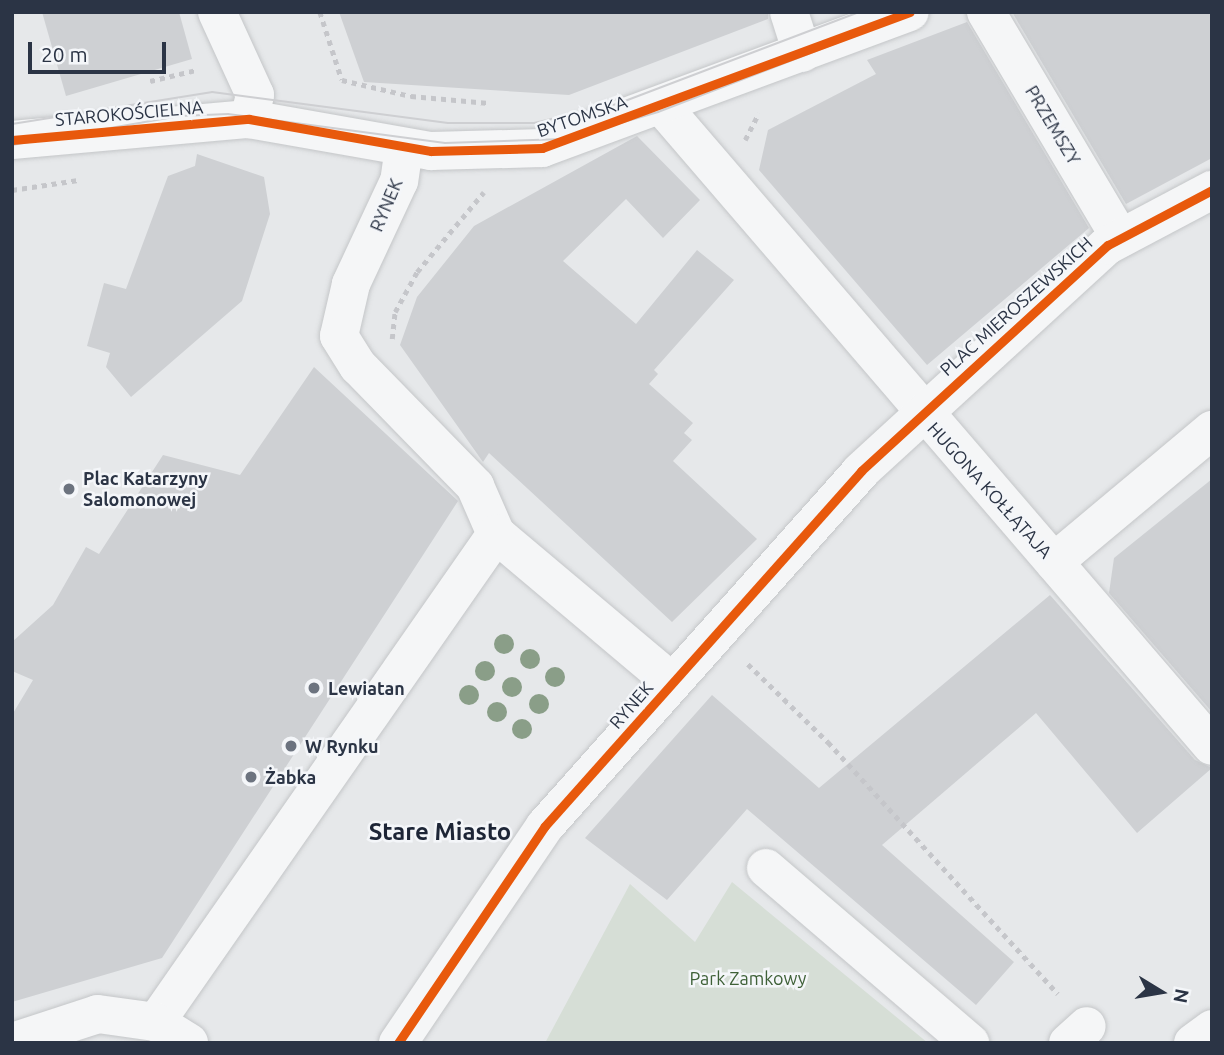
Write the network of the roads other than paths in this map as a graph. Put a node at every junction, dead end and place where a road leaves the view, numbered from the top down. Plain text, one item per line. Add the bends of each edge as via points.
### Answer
1 (217, 12) edge
2 (789, 12) edge
3 (910, 12) edge
4 (986, 12) edge
5 (802, 53) junction
6 (661, 105) junction
7 (249, 119) junction
8 (12, 140) edge
9 (404, 147) junction
10 (1212, 190) edge
11 (1120, 238) junction
12 (920, 413) junction
13 (1212, 430) edge
14 (496, 534) junction
15 (1054, 562) junction
16 (683, 670) junction
17 (1212, 746) edge
18 (766, 868) dead end
19 (156, 1022) junction
20 (1212, 1029) edge
21 (12, 1042) edge
22 (189, 1043) edge
23 (398, 1043) edge
24 (970, 1043) edge
25 (1193, 1043) edge

1 - 7 street via 255,95
2 - 5 street
3 - 5 street, BYTOMSKA
4 - 11 street, PRZEMSZY
5 - 6 street, BYTOMSKA
6 - 9 street, BYTOMSKA via 542,148
6 - 12 street, HUGONA KOŁŁĄTAJA
7 - 8 street, STAROKOŚCIELNA
7 - 9 street, BYTOMSKA
9 - 14 street, RYNEK via 399,181 351,284 339,336 374,360 475,486
10 - 11 street, PLAC MIEROSZEWSKICH
11 - 12 street, PLAC MIEROSZEWSKICH
12 - 15 street, HUGONA KOŁŁĄTAJA
12 - 16 street, RYNEK
13 - 15 street
14 - 16 street
14 - 19 street
15 - 17 street, HUGONA KOŁŁĄTAJA
16 - 23 street, RYNEK via 545,826
18 - 24 street
19 - 21 street via 98,1014
19 - 22 street
20 - 25 street

